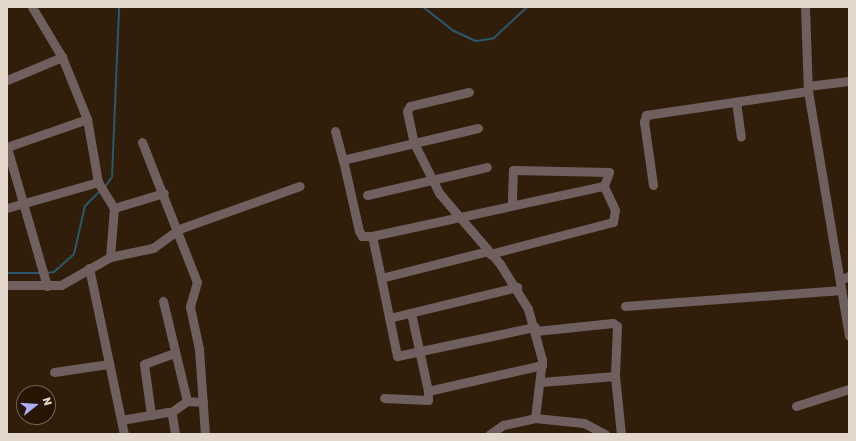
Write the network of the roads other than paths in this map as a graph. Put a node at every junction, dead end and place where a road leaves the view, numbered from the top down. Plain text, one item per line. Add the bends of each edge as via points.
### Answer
1 (32, 7) edge
2 (805, 7) edge
3 (62, 57) junction
4 (7, 80) edge
5 (849, 81) edge
6 (808, 88) junction
7 (469, 92) dead end
8 (736, 102) junction
9 (87, 120) junction
10 (478, 128) dead end
11 (335, 130) dead end
12 (741, 137) dead end
13 (142, 142) dead end
14 (414, 142) junction
15 (343, 160) junction
16 (487, 168) dead end
17 (432, 180) junction
18 (100, 185) junction
19 (653, 185) dead end
20 (300, 186) dead end
21 (604, 186) junction
22 (164, 193) junction
23 (367, 195) dead end
24 (24, 203) junction
25 (512, 205) junction
26 (7, 208) edge
27 (114, 208) junction
28 (458, 216) junction
29 (179, 229) junction
30 (372, 236) junction
31 (489, 252) junction
32 (110, 257) junction
33 (89, 268) junction
34 (849, 276) edge
35 (381, 278) junction
36 (840, 280) junction
37 (46, 282) junction
38 (7, 285) edge
39 (517, 287) junction
40 (842, 290) junction
41 (163, 301) dead end
42 (625, 306) dead end
43 (411, 313) junction
44 (389, 318) junction
45 (535, 329) junction
46 (849, 336) edge
47 (175, 353) junction
48 (420, 354) junction
49 (108, 364) junction
50 (542, 365) junction
51 (54, 372) dead end
52 (615, 376) junction
53 (541, 382) junction
54 (849, 389) edge
55 (428, 391) junction
56 (384, 398) dead end
57 (187, 401) junction
58 (203, 402) junction
59 (796, 406) dead end
60 (170, 413) junction
61 (151, 415) junction
62 (535, 418) junction
63 (120, 420) junction
64 (124, 434) edge
65 (175, 434) edge
66 (205, 434) edge
67 (490, 434) edge
68 (605, 434) edge
69 (621, 434) edge

1 - 3 street
2 - 6 street
3 - 4 street
3 - 9 street
5 - 6 street
6 - 8 street
6 - 36 street
7 - 14 street via 409,107
8 - 12 street
8 - 19 street via 646,115 644,122
9 - 18 street
9 - 24 street via 7,147
10 - 14 street
11 - 15 street
13 - 22 street
14 - 15 street
14 - 17 street
15 - 30 street via 358,231 362,236
16 - 17 street
17 - 23 street
17 - 28 street
18 - 24 street
18 - 27 street
20 - 29 street
21 - 25 street
21 - 25 street via 610,176 604,170 513,170
21 - 31 street via 615,210 612,222
22 - 27 street
22 - 29 street
24 - 26 street
24 - 37 street
25 - 28 street
27 - 32 street
28 - 30 street
28 - 31 street
29 - 32 street via 153,248
29 - 58 street via 197,282 190,307 199,349
30 - 35 street
31 - 35 street
31 - 39 street
32 - 33 street
33 - 37 street via 73,280
33 - 49 street
34 - 36 street
35 - 44 street
36 - 40 street
37 - 38 street
39 - 43 street
39 - 45 street
40 - 42 street
40 - 46 street
41 - 47 street
43 - 44 street
43 - 48 street
44 - 48 street via 397,356
45 - 48 street
45 - 50 street
45 - 52 street via 615,324
47 - 57 street
47 - 61 street via 144,364
48 - 55 street
49 - 51 street
49 - 63 street
50 - 53 street
50 - 55 street
52 - 53 street
52 - 69 street
53 - 62 street
54 - 59 street
55 - 56 street via 428,400
57 - 58 street
57 - 60 street
58 - 66 street
60 - 61 street
60 - 65 street
61 - 63 street
62 - 67 street via 504,425
62 - 68 street via 584,423
63 - 64 street

